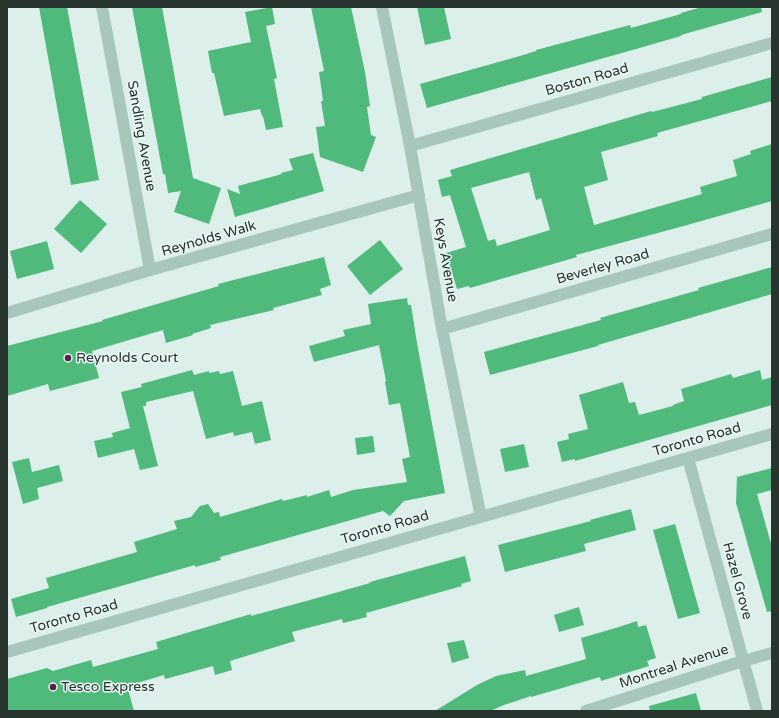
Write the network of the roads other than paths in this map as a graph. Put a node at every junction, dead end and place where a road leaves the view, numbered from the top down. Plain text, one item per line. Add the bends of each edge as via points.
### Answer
1 (102, 7) edge
2 (382, 7) edge
3 (772, 43) edge
4 (410, 146) junction
5 (419, 195) junction
6 (772, 234) edge
7 (150, 270) junction
8 (7, 312) edge
9 (442, 329) junction
10 (772, 434) edge
11 (688, 458) junction
12 (481, 517) junction
13 (7, 652) edge
14 (772, 653) edge
15 (743, 661) junction
16 (586, 711) edge
17 (757, 711) edge

1 - 7 street, Sandling Avenue
2 - 4 street, Keys Avenue
3 - 4 street, Boston Road
4 - 5 street, Keys Avenue
5 - 7 street, Reynolds Walk
5 - 9 street, Keys Avenue
6 - 9 street, Beverley Road
7 - 8 street, Reynolds Walk
9 - 12 street, Keys Avenue
10 - 11 street, Toronto Road
11 - 12 street, Toronto Road
11 - 15 street, Hazel Grove
12 - 13 street, Toronto Road
14 - 15 street, Montreal Avenue
15 - 16 street, Montreal Avenue
15 - 17 street, Hazel Grove

